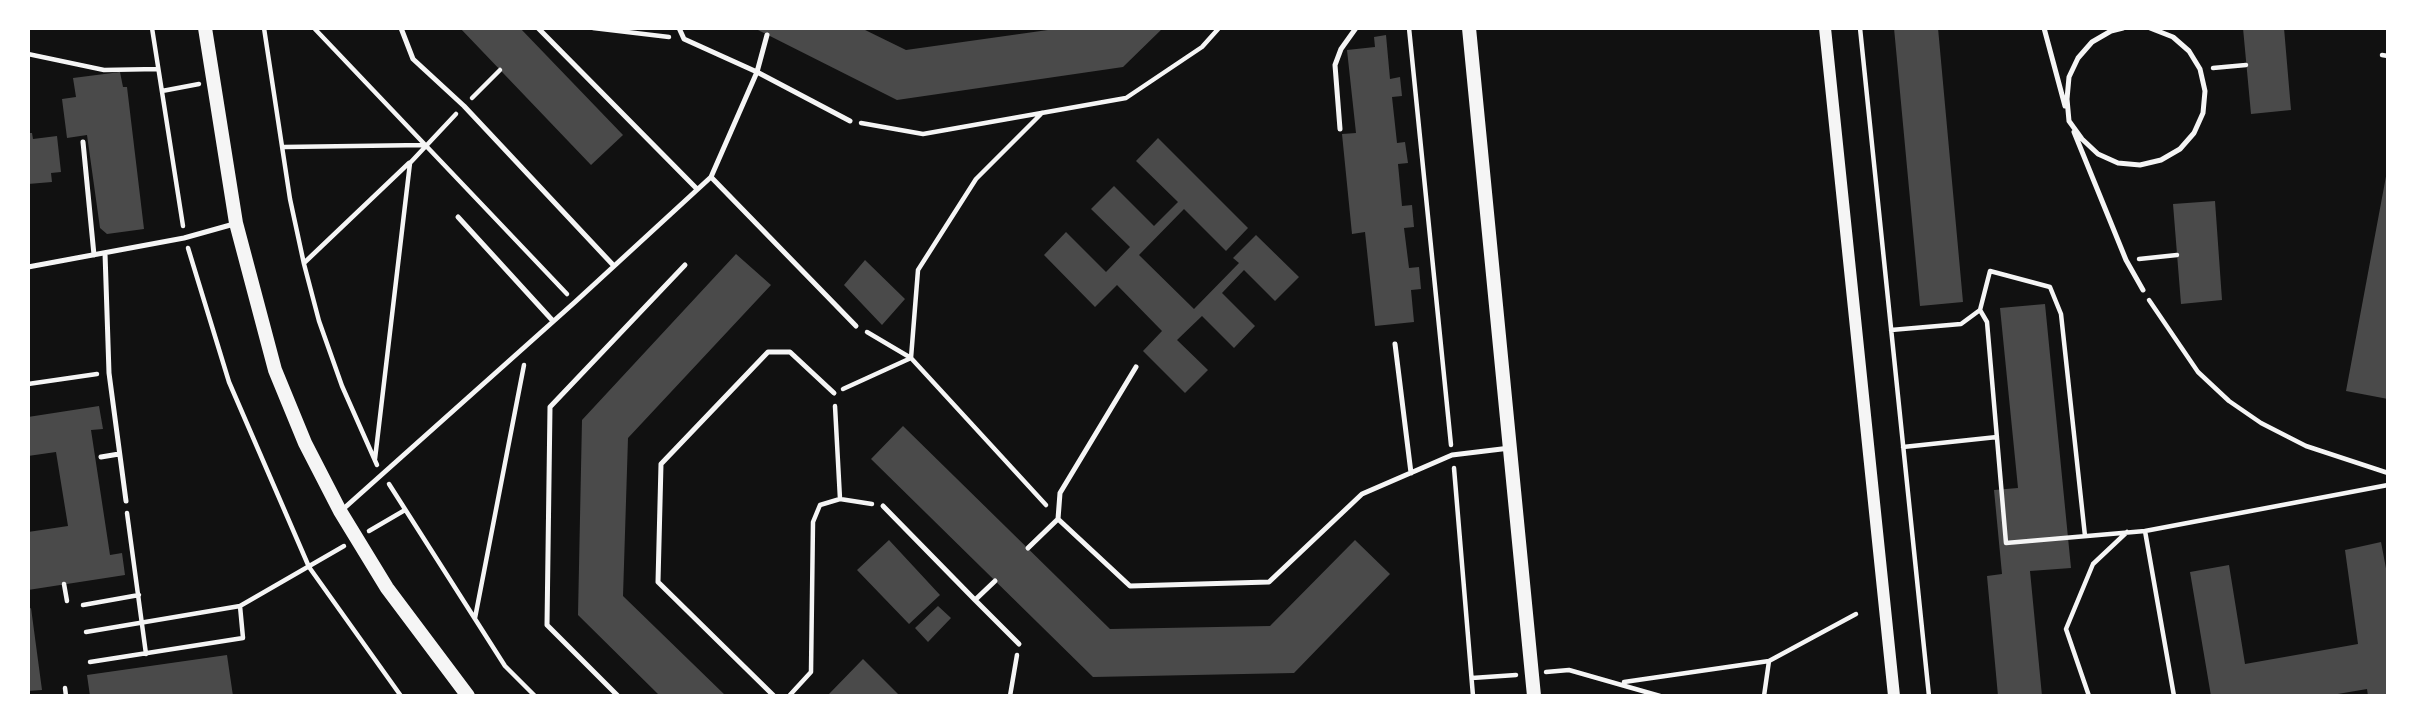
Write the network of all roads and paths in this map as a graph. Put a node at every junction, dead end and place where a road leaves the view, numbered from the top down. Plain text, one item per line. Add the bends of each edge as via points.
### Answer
1 (152, 28) edge
2 (205, 28) edge
3 (264, 28) edge
4 (314, 28) edge
5 (401, 28) edge
6 (538, 28) edge
7 (593, 28) edge
8 (679, 28) edge
9 (1219, 28) edge
10 (1356, 28) edge
11 (1409, 28) edge
12 (1469, 28) edge
13 (1825, 28) edge
14 (1860, 28) edge
15 (2044, 28) edge
16 (2123, 28) edge
17 (2150, 28) edge
18 (767, 35) dead end
19 (684, 39) junction
20 (28, 54) edge
21 (2246, 65) dead end
22 (158, 69) junction
23 (2200, 69) junction
24 (500, 70) dead end
25 (757, 72) junction
26 (213, 81) junction
27 (162, 91) junction
28 (464, 106) junction
29 (1042, 113) junction
30 (850, 121) joint
31 (2070, 121) junction
32 (1340, 129) dead end
33 (82, 142) dead end
34 (425, 145) junction
35 (284, 147) junction
36 (410, 163) junction
37 (711, 177) junction
38 (697, 189) junction
39 (458, 217) dead end
40 (236, 223) junction
41 (184, 238) junction
42 (105, 253) junction
43 (2177, 254) dead end
44 (94, 255) junction
45 (2126, 260) junction
46 (304, 264) junction
47 (685, 265) dead end
48 (614, 266) junction
49 (28, 267) edge
50 (2143, 290) joint
51 (575, 302) junction
52 (1980, 310) junction
53 (553, 321) junction
54 (856, 326) joint
55 (1891, 330) junction
56 (529, 342) junction
57 (1395, 344) dead end
58 (911, 358) junction
59 (1136, 367) dead end
60 (109, 373) junction
61 (28, 384) edge
62 (834, 393) junction
63 (1997, 438) junction
64 (1510, 447) junction
65 (1903, 447) junction
66 (119, 454) junction
67 (1452, 455) junction
68 (101, 457) dead end
69 (375, 460) junction
70 (1411, 472) junction
71 (2388, 473) edge
72 (382, 474) junction
73 (2388, 485) edge
74 (840, 499) junction
75 (126, 501) joint
76 (883, 506) joint
77 (340, 511) junction
78 (1058, 519) junction
79 (2145, 531) junction
80 (2127, 532) junction
81 (2085, 536) junction
82 (1028, 548) dead end
83 (309, 567) junction
84 (995, 581) dead end
85 (64, 584) dead end
86 (139, 595) junction
87 (975, 600) junction
88 (66, 601) dead end
89 (83, 605) dead end
90 (240, 606) junction
91 (1856, 614) dead end
92 (475, 619) junction
93 (142, 622) junction
94 (86, 632) dead end
95 (1019, 644) joint
96 (146, 654) junction
97 (1769, 661) junction
98 (90, 662) dead end
99 (1569, 670) dead end
100 (1622, 683) junction
101 (65, 688) dead end
102 (66, 696) edge
103 (401, 696) edge
104 (468, 696) edge
105 (535, 696) edge
106 (618, 696) edge
107 (774, 696) edge
108 (789, 696) edge
109 (1010, 696) edge
110 (1472, 696) edge
111 (1534, 696) edge
112 (1660, 696) edge
113 (1763, 696) edge
114 (1894, 696) edge
115 (1929, 696) edge
116 (2089, 696) edge
117 (2174, 696) edge

1 - 22 path
2 - 26 main road
3 - 35 path
4 - 34 path
5 - 28 lane via 413,59
6 - 38 lane
7 - 19 path
8 - 19 lane
9 - 29 path via 1202,47 1126,97
10 - 32 lane via 1335,65
11 - 67 path
12 - 64 main road
13 - 114 street
14 - 55 path
15 - 31 lane
16 - 31 lane via 2092,42 2078,58 2069,77
17 - 23 lane via 2173,37
18 - 25 lane
19 - 25 lane
20 - 22 path via 104,69
21 - 23 path
22 - 27 path
23 - 31 lane via 2203,113 2180,149 2161,160 2140,165 2118,163 2098,154
24 - 28 path
25 - 30 lane
25 - 37 lane
26 - 27 path
26 - 40 main road
27 - 41 path
28 - 34 path
28 - 48 lane
29 - 30 path via 923,134
29 - 58 path via 976,179 918,270
31 - 45 lane
33 - 44 lane
34 - 35 path
34 - 36 path
34 - 51 path
35 - 46 path
36 - 46 path
36 - 69 path
37 - 38 lane
37 - 54 lane
38 - 48 lane
39 - 53 lane
40 - 41 lane
40 - 77 main road via 275,370 304,443
41 - 42 lane
41 - 83 path via 229,382
42 - 44 lane
42 - 60 lane
43 - 45 path
44 - 49 lane
45 - 50 lane
46 - 69 path via 318,321
47 - 106 lane via 550,407 547,625
48 - 51 lane
50 - 71 path via 2198,372 2228,401 2306,446
51 - 53 lane
52 - 55 path via 1961,324
52 - 63 path via 1987,322
52 - 81 path via 1990,271 2050,287 2061,314
53 - 56 lane
54 - 58 path
55 - 65 path
56 - 72 lane
56 - 92 path
57 - 70 lane
58 - 62 path
58 - 78 path
59 - 78 lane via 1060,493
60 - 61 path
60 - 66 lane
62 - 74 path
62 - 107 lane via 790,352 768,352 661,464 658,582
63 - 65 path
63 - 81 path via 2006,542
64 - 67 lane
64 - 111 main road
65 - 115 path
66 - 68 lane
66 - 75 lane
67 - 70 lane
67 - 110 path
69 - 72 path
70 - 78 lane via 1363,494 1269,582 1130,586
72 - 77 lane
72 - 92 path
73 - 79 path
74 - 76 path
74 - 108 path via 820,505 813,522 811,672
75 - 86 path
76 - 87 lane
77 - 104 main road via 387,588
78 - 82 lane
79 - 80 path
79 - 117 path
80 - 81 path
80 - 116 path via 2093,564 2066,629
83 - 90 path
83 - 103 path
84 - 87 lane
85 - 88 path
86 - 89 path
86 - 93 path
87 - 95 lane
90 - 93 path
90 - 96 path via 243,638
91 - 97 path
92 - 105 path via 505,666
93 - 94 path
93 - 96 path
95 - 109 path
96 - 98 path
97 - 100 path
97 - 113 path
99 - 100 path
100 - 112 path
101 - 102 path

